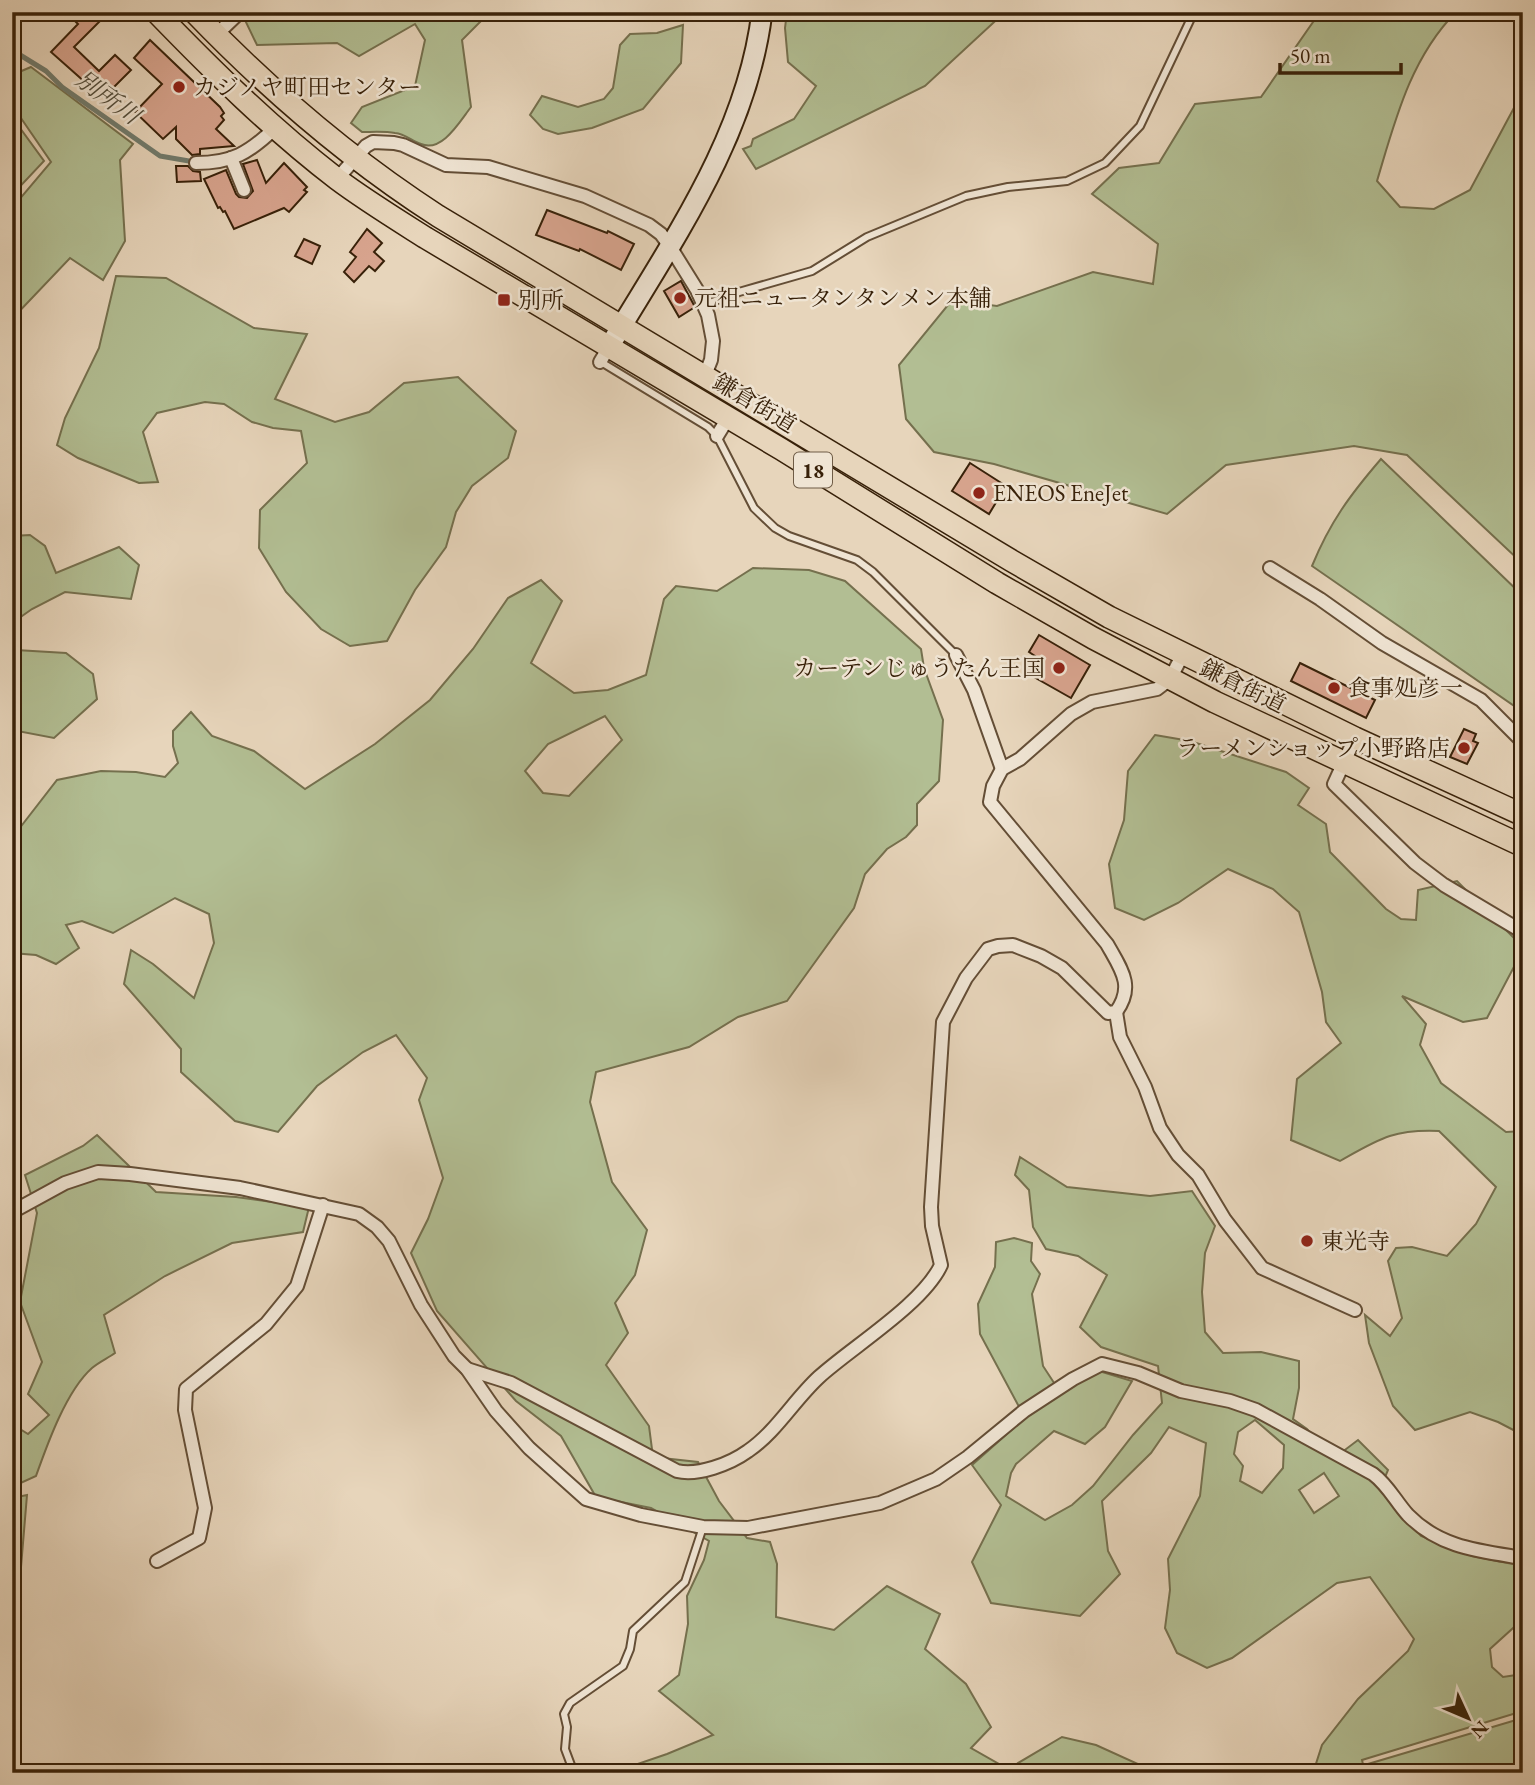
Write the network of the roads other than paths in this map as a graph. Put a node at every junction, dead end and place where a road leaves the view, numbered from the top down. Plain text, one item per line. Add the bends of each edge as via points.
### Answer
1 (156, 12) edge
2 (194, 12) edge
3 (240, 12) edge
4 (762, 12) edge
5 (1194, 12) edge
6 (216, 35) junction
7 (275, 128) junction
8 (231, 158) junction
9 (354, 158) junction
10 (195, 163) dead end
11 (337, 179) junction
12 (244, 190) dead end
13 (669, 245) junction
14 (704, 305) junction
15 (622, 325) junction
16 (604, 354) junction
17 (705, 375) junction
18 (723, 427) junction
19 (1270, 569) dead end
20 (1183, 654) junction
21 (956, 655) joint
22 (1170, 679) junction
23 (1355, 738) junction
24 (1523, 742) edge
25 (1344, 763) junction
26 (1002, 769) junction
27 (1523, 815) edge
28 (1523, 846) edge
29 (1523, 932) edge
30 (1116, 1012) junction
31 (323, 1205) junction
32 (12, 1212) edge
33 (1356, 1310) dead end
34 (467, 1369) junction
35 (703, 1527) junction
36 (1523, 1558) edge
37 (157, 1561) dead end
38 (571, 1765) dead end

1 - 7 main road, 鎌倉街道 / 18
2 - 6 main road, 鎌倉街道 / 18
3 - 6 street
4 - 13 street via 753,67 734,126
5 - 14 lane via 1140,126 1105,163 1067,181 966,196 867,237 812,271
6 - 9 main road, 鎌倉街道 / 18
7 - 8 street via 256,146
7 - 11 main road, 鎌倉街道 / 18
8 - 10 street via 221,163
8 - 12 street
9 - 11 street
9 - 13 street via 373,142 384,142 446,165 488,167 585,196 649,225
9 - 15 main road, 鎌倉街道 / 18 via 438,216
11 - 16 main road, 鎌倉街道 / 18
13 - 14 street
13 - 15 street
14 - 17 street via 713,341
15 - 16 street
15 - 17 main road, 鎌倉街道 / 18
16 - 18 main road, 鎌倉街道 / 18
17 - 20 main road, 鎌倉街道 / 18 via 1012,561
18 - 21 lane via 754,508 789,536 857,560
18 - 22 main road, 鎌倉街道 / 18
19 - 24 street via 1382,643 1481,700
20 - 22 street
20 - 23 main road, 鎌倉街道 / 18
21 - 26 street via 974,690
22 - 25 main road, 鎌倉街道 / 18
22 - 26 street via 1157,689 1081,707 1020,760
23 - 25 street
23 - 27 main road, 鎌倉街道 / 18
25 - 28 main road, 鎌倉街道 / 18
25 - 29 street via 1334,785 1404,853 1444,885
26 - 30 street via 990,802 1107,944 1126,986 1125,1000
30 - 33 street via 1120,1037 1160,1128 1262,1268
30 - 34 street via 1108,1013 1062,968 1027,949 998,946 988,949 975,964 943,1022 931,1207 941,1265 937,1274 818,1378 760,1442 739,1457 701,1471 677,1471 511,1383
31 - 32 street via 240,1188 98,1172 53,1189
31 - 34 street via 359,1214 377,1227 421,1305
31 - 37 street via 297,1286 266,1324 186,1389 185,1410 205,1508 199,1538
34 - 35 street via 529,1448 586,1499
35 - 36 street via 748,1528 880,1503 936,1479 1024,1411 1102,1364 1256,1410 1373,1474 1417,1523 1447,1543
35 - 38 lane via 685,1582 634,1631 623,1666 570,1703 564,1714 565,1749

